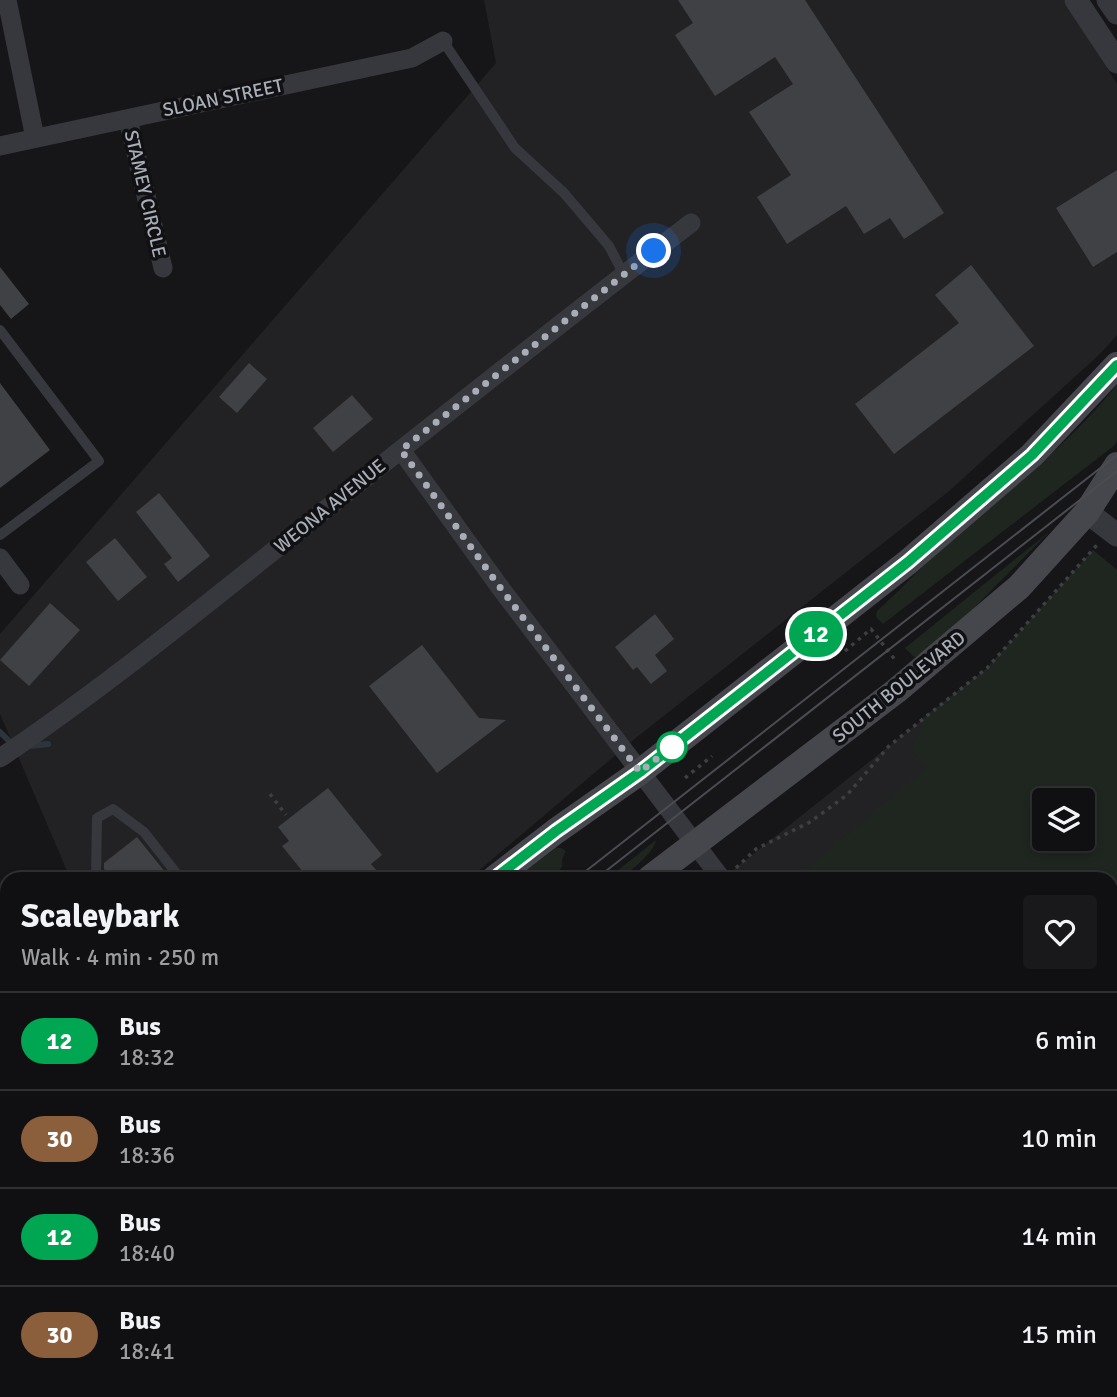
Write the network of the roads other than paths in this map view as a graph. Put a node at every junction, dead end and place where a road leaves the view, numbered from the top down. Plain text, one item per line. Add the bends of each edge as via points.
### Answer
1 (7, 0) edge
2 (1076, 0) edge
3 (1108, 0) edge
4 (1117, 13) edge
5 (443, 41) joint
6 (1117, 62) edge
7 (128, 119) junction
8 (35, 138) junction
9 (0, 146) edge
10 (691, 223) dead end
11 (163, 268) dead end
12 (624, 275) junction
13 (0, 330) edge
14 (1117, 365) edge
15 (401, 450) junction
16 (1117, 465) edge
17 (1087, 512) junction
18 (1114, 533) edge
19 (0, 535) edge
20 (0, 558) edge
21 (20, 585) dead end
22 (0, 758) edge
23 (640, 772) junction
24 (694, 845) junction
25 (96, 872) edge
26 (175, 872) edge
27 (503, 872) edge
28 (658, 872) edge
29 (721, 872) edge

1 - 8 street
2 - 6 street
3 - 4 street
5 - 7 street, SLOAN STREET via 412,58
5 - 12 lane via 515,148 564,193 609,246
7 - 8 street, SLOAN STREET
7 - 11 street, STAMEY CIRCLE
8 - 9 street, SLOAN STREET
10 - 12 street, WEONA AVENUE
12 - 15 street, WEONA AVENUE
13 - 19 lane via 99,461
14 - 23 main road via 1032,455 908,562
15 - 22 street, WEONA AVENUE via 179,626
15 - 23 street
16 - 17 main road, SOUTH BOULEVARD
17 - 18 street
17 - 24 main road, SOUTH BOULEVARD via 1019,587 963,636
20 - 21 street
23 - 24 street
23 - 27 main road
24 - 28 main road, SOUTH BOULEVARD
24 - 29 street
25 - 26 lane via 97,818 113,809 144,832

